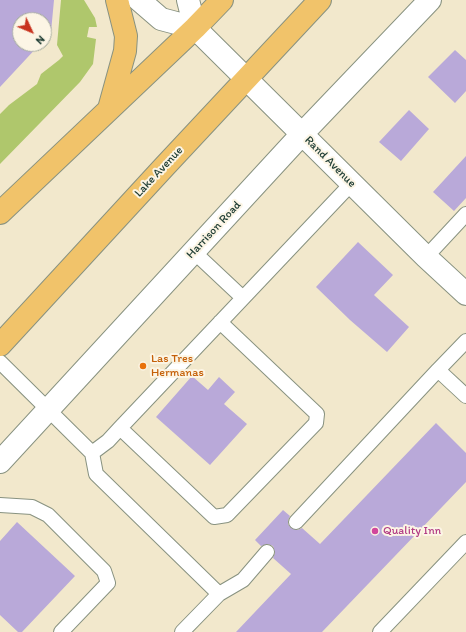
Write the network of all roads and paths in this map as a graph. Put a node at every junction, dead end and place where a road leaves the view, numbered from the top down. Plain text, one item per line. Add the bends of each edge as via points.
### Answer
1 (117, 0) edge
2 (139, 0) edge
3 (188, 0) edge
4 (222, 0) edge
5 (320, 0) edge
6 (430, 0) edge
7 (195, 28) junction
8 (246, 79) junction
9 (109, 110) junction
10 (302, 134) junction
11 (352, 184) junction
12 (0, 213) edge
13 (466, 214) edge
14 (194, 252) junction
15 (426, 257) junction
16 (466, 294) edge
17 (243, 298) junction
18 (220, 322) junction
19 (466, 341) edge
20 (0, 345) edge
21 (0, 362) edge
22 (438, 370) junction
23 (466, 396) edge
24 (48, 410) junction
25 (120, 428) junction
26 (92, 453) junction
27 (0, 462) edge
28 (0, 505) edge
29 (296, 522) dead end
30 (466, 542) edge
31 (268, 552) dead end
32 (218, 594) junction
33 (61, 632) edge
34 (182, 632) edge
35 (380, 632) edge

1 - 9 main road via 126,36 125,51
2 - 7 street via 161,19
3 - 7 street
4 - 7 main road
5 - 8 main road, Lake Avenue
6 - 10 street, Harrison Road
7 - 8 street, Rand Avenue
7 - 9 main road
8 - 10 street, Rand Avenue
8 - 20 main road, Lake Avenue
9 - 12 main road
10 - 11 street, Rand Avenue
10 - 14 street, Harrison Road
11 - 15 street, Rand Avenue
11 - 17 lane
13 - 15 lane
14 - 17 lane
14 - 24 street, Harrison Road
15 - 16 street, Rand Avenue
17 - 18 lane
18 - 25 lane
18 - 25 lane via 317,414 316,423 227,514 214,517
19 - 22 lane
21 - 24 lane
22 - 23 lane
22 - 29 lane
24 - 26 lane
24 - 27 street, Harrison Road
25 - 26 lane
26 - 32 lane via 96,474
28 - 33 lane via 32,507 48,515 104,571 108,583
30 - 35 lane
31 - 32 lane via 243,580
32 - 34 lane

